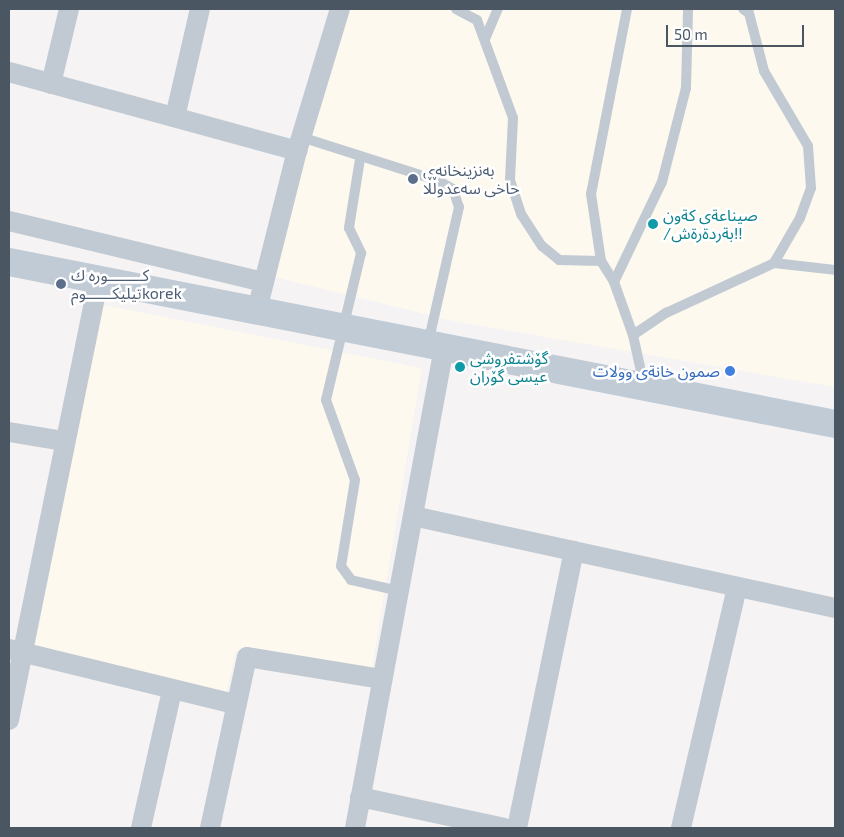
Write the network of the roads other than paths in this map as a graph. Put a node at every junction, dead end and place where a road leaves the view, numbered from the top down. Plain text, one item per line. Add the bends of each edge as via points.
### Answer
1 (69, 9) edge
2 (200, 9) edge
3 (340, 9) edge
4 (456, 9) edge
5 (498, 9) edge
6 (627, 9) edge
7 (688, 9) edge
8 (743, 9) edge
9 (485, 39) junction
10 (9, 72) edge
11 (51, 84) junction
12 (175, 117) junction
13 (299, 144) junction
14 (360, 158) junction
15 (9, 221) edge
16 (601, 261) junction
17 (9, 262) edge
18 (774, 263) junction
19 (835, 270) edge
20 (99, 279) junction
21 (264, 282) junction
22 (614, 282) junction
23 (257, 310) junction
24 (346, 328) junction
25 (633, 335) junction
26 (436, 346) junction
27 (644, 385) junction
28 (835, 424) edge
29 (9, 432) edge
30 (64, 441) junction
31 (413, 516) junction
32 (574, 551) junction
33 (737, 587) junction
34 (399, 591) junction
35 (835, 608) edge
36 (16, 651) edge
37 (382, 680) junction
38 (172, 690) junction
39 (234, 704) junction
40 (9, 720) edge
41 (360, 797) junction
42 (141, 828) edge
43 (210, 828) edge
44 (355, 828) edge
45 (504, 828) edge
46 (517, 828) edge
47 (681, 828) edge

1 - 11 street
2 - 12 street
3 - 13 street
4 - 9 lane via 477,20
5 - 9 lane
6 - 16 lane via 591,194
7 - 22 lane via 686,88 662,182
8 - 18 lane via 749,14 764,71 808,146 811,188 800,218
9 - 16 lane via 513,118 510,180 521,214 542,246 559,260
10 - 11 street
11 - 12 street
12 - 13 street
13 - 14 lane
13 - 21 street
14 - 24 lane via 349,228 361,253
14 - 26 lane via 439,181 453,189 457,198
15 - 21 street
16 - 22 lane
17 - 20 main road
18 - 19 lane
18 - 25 lane via 666,313
20 - 23 main road
20 - 30 street
21 - 23 street
22 - 25 lane
23 - 24 main road
24 - 26 main road
24 - 34 lane via 326,400 355,480 342,566 351,580
25 - 27 lane
26 - 27 main road
26 - 31 street
27 - 28 main road
29 - 30 street
30 - 36 street
31 - 32 street
31 - 34 street
32 - 33 street
32 - 46 street
33 - 35 street
33 - 47 street
34 - 37 street
36 - 38 street
36 - 40 street
37 - 39 street via 249,655 244,662
37 - 41 street
38 - 39 street
38 - 42 street
39 - 43 street
41 - 44 street
41 - 45 street

